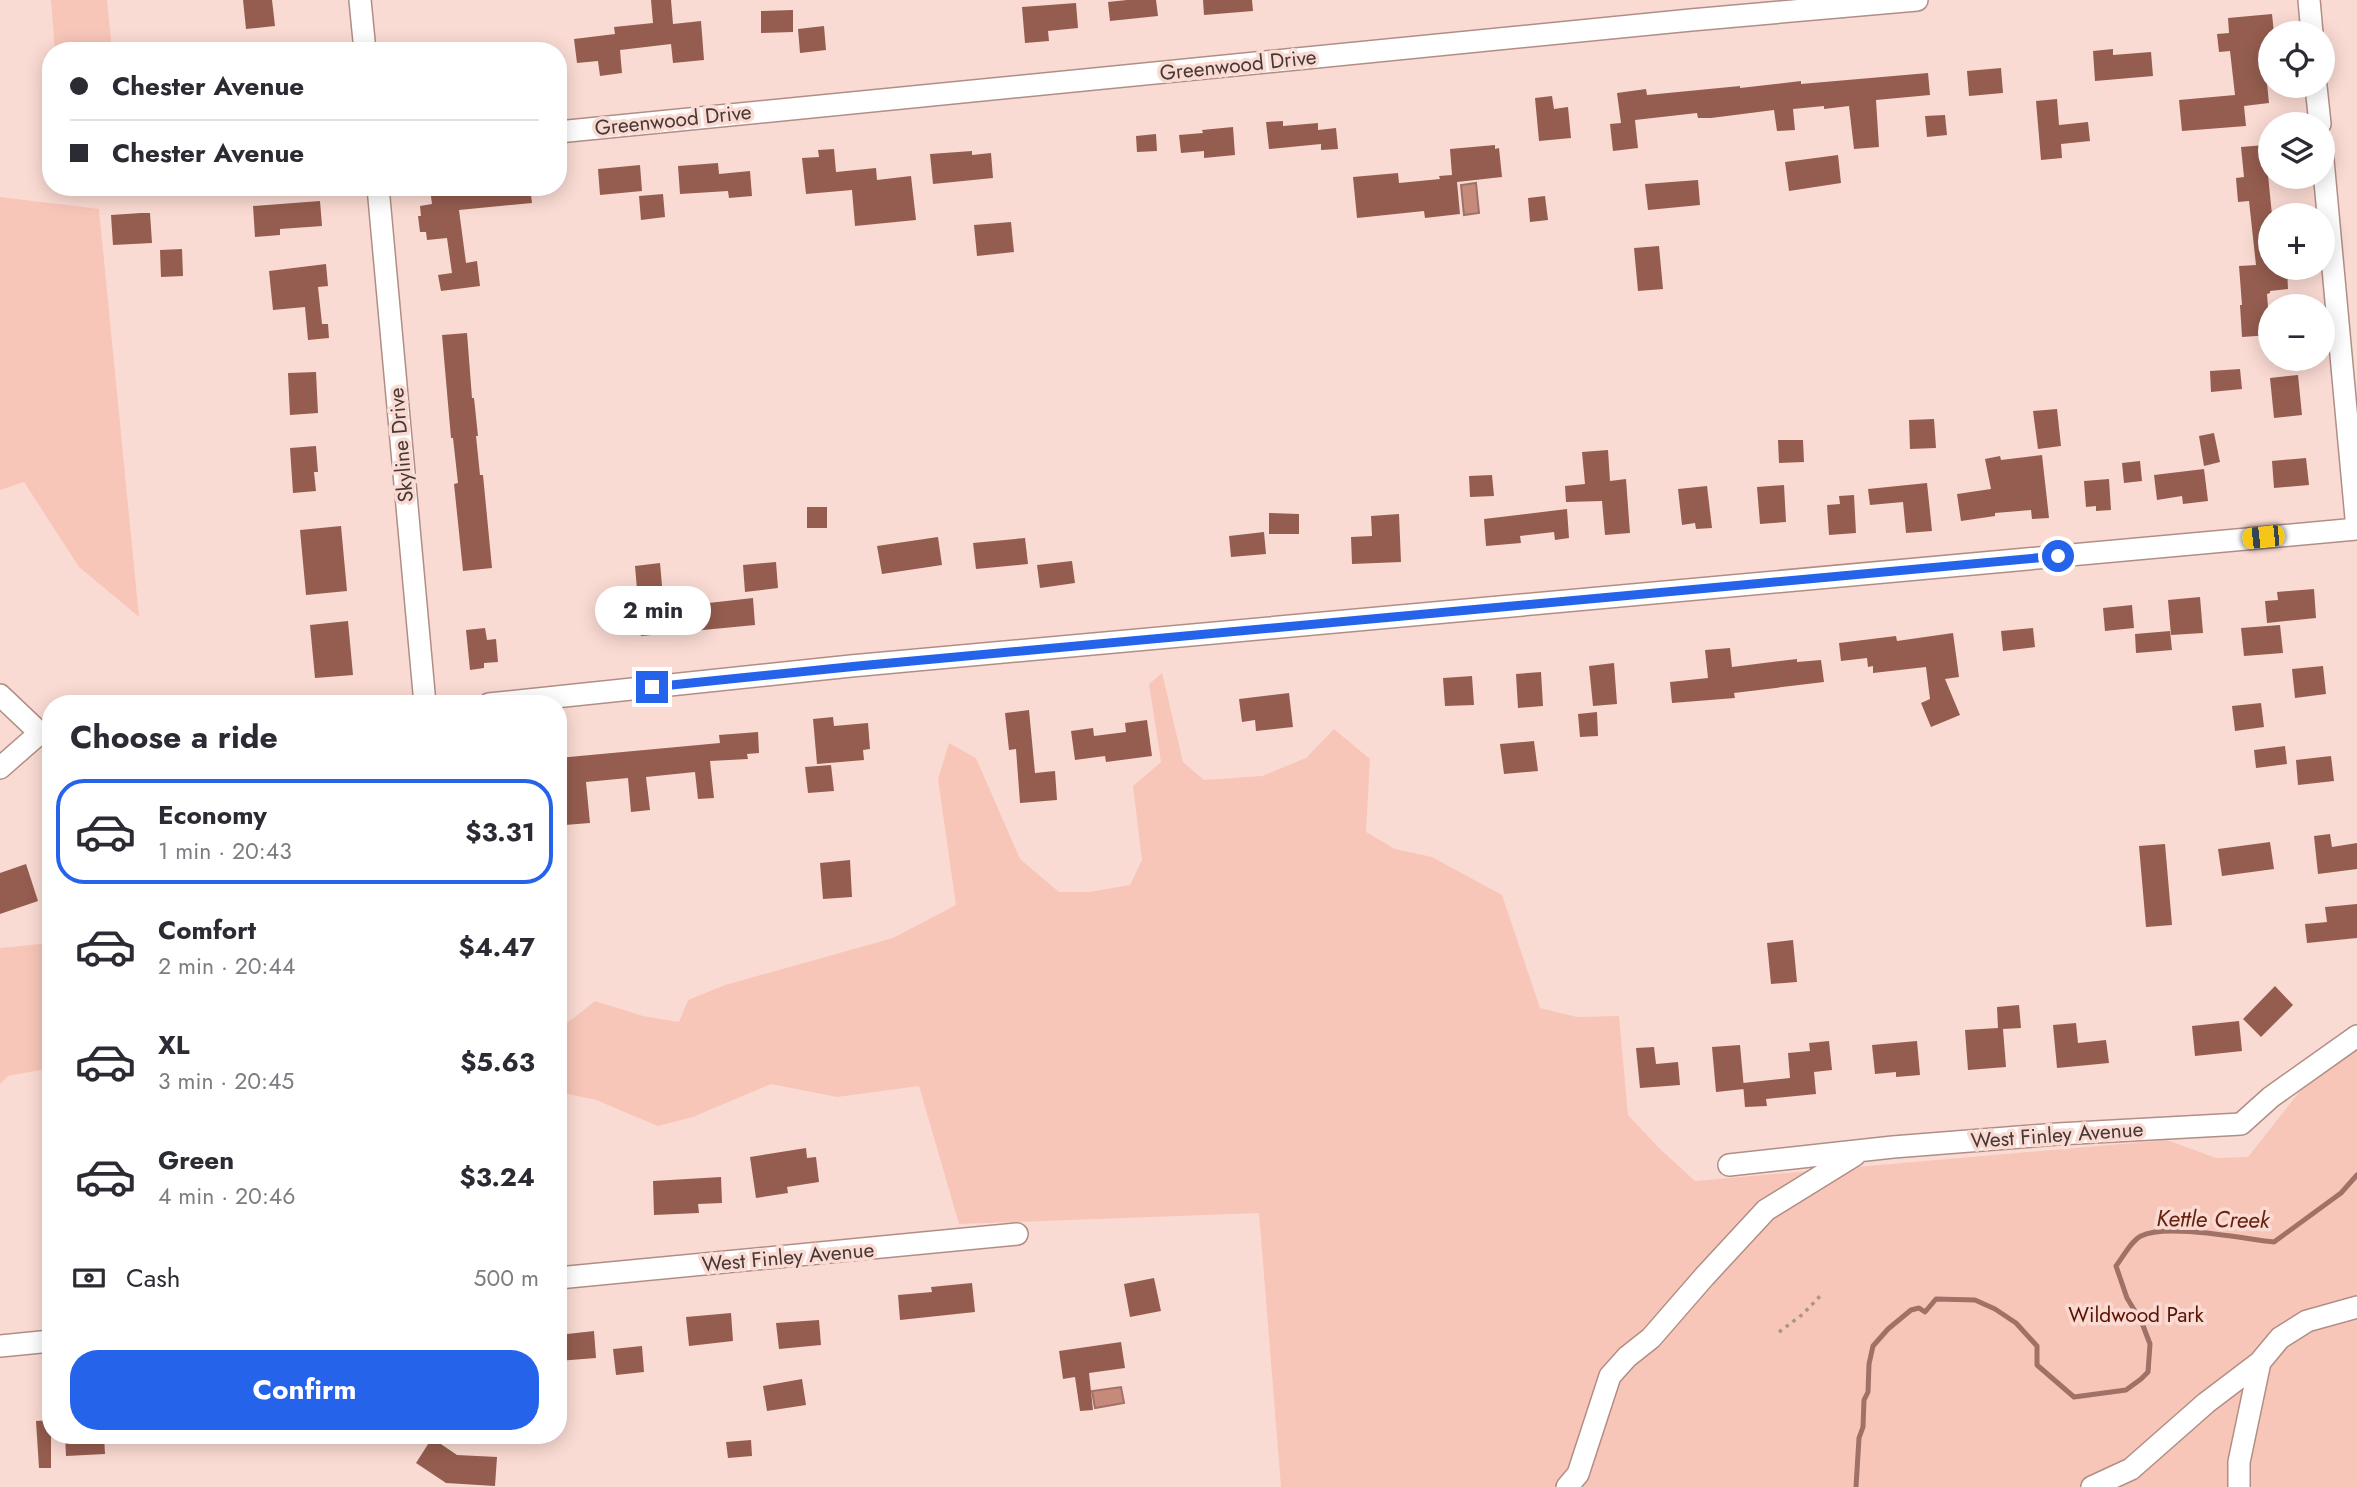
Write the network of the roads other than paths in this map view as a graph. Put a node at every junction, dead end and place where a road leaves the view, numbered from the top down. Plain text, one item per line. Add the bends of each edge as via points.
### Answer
1 (359, 0) edge
2 (1917, 0) edge
3 (2309, 0) edge
4 (1700, 10) edge
5 (2311, 21) edge
6 (364, 42) edge
7 (567, 131) edge
8 (2326, 189) edge
9 (379, 196) edge
10 (2357, 529) edge
11 (0, 695) edge
12 (424, 695) edge
13 (567, 696) edge
14 (8, 718) edge
15 (42, 732) edge
16 (42, 735) edge
17 (0, 768) edge
18 (2357, 1036) edge
19 (1860, 1152) junction
20 (1729, 1165) dead end
21 (1017, 1234) dead end
22 (567, 1277) edge
23 (2357, 1307) edge
24 (42, 1342) edge
25 (0, 1346) edge
26 (2260, 1362) junction
27 (1567, 1487) edge
28 (2092, 1487) edge
29 (2239, 1487) edge

1 - 6 street
2 - 4 street, Greenwood Drive
3 - 5 street
4 - 7 street, Greenwood Drive
8 - 10 street
9 - 12 street, Skyline Drive
10 - 13 street via 869,664
11 - 14 street
14 - 15 street
16 - 17 street
18 - 19 street, West Finley Avenue via 2241,1124
19 - 20 street, West Finley Avenue
19 - 27 street via 1766,1210 1651,1338 1610,1376 1577,1474
21 - 22 street, West Finley Avenue
23 - 26 street via 2307,1321 2280,1338
24 - 25 street
26 - 28 street via 2131,1469
26 - 29 street via 2239,1461

